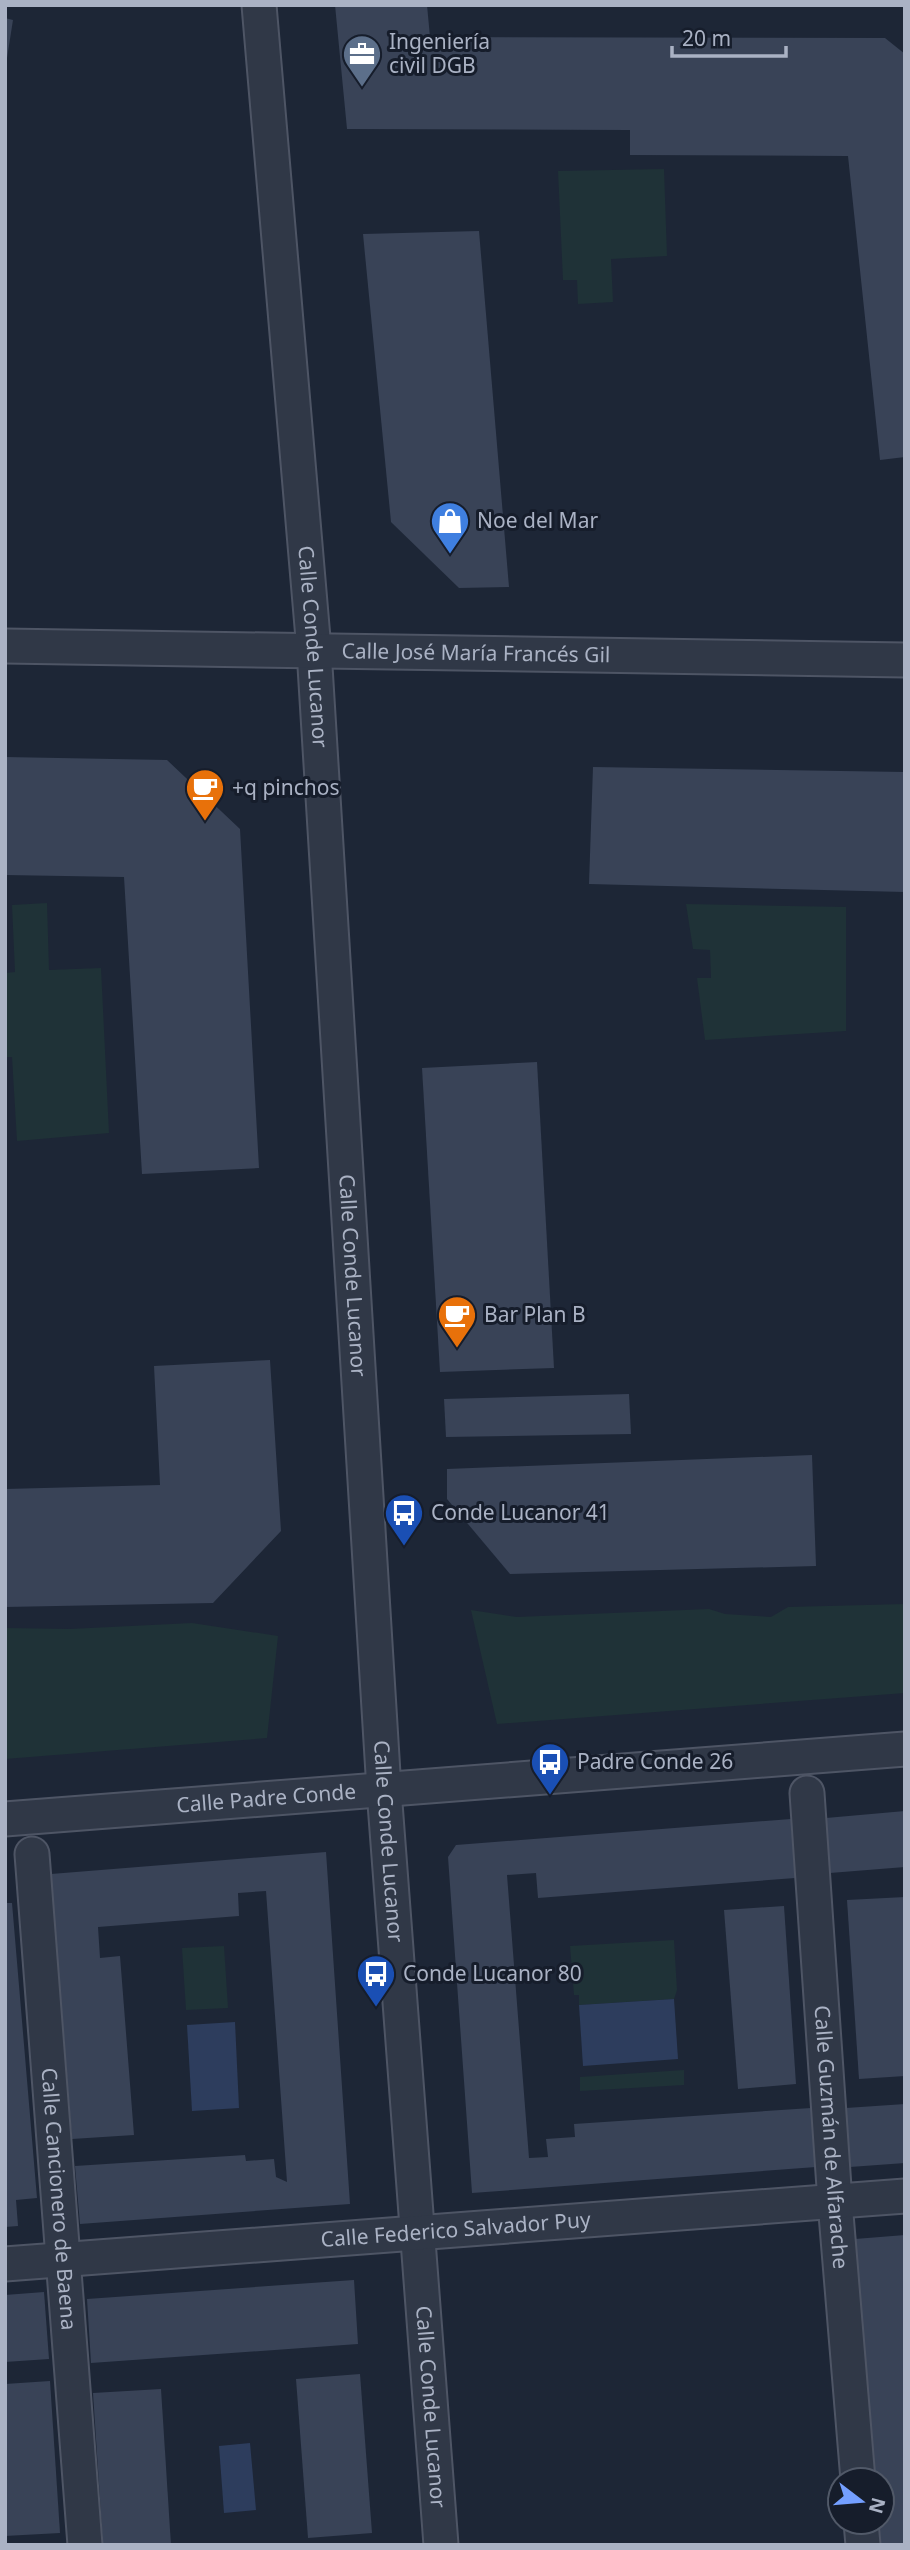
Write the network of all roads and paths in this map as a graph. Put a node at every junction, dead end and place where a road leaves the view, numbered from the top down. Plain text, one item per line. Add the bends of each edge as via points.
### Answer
1 (258, 5) edge
2 (5, 646) edge
3 (314, 650) junction
4 (905, 660) edge
5 (905, 1749) edge
6 (384, 1790) junction
7 (807, 1793) dead end
8 (5, 1819) edge
9 (32, 1854) dead end
10 (905, 2196) edge
11 (835, 2202) junction
12 (417, 2233) junction
13 (63, 2260) junction
14 (5, 2264) edge
15 (857, 2466) edge
16 (85, 2545) edge
17 (441, 2545) edge

1 - 3 street, Calle Conde Lucanor
2 - 3 street, Calle José María Francés Gil
3 - 4 street, Calle José María Francés Gil
3 - 6 street, Calle Conde Lucanor
5 - 6 street, Calle Padre Conde
6 - 8 street, Calle Padre Conde
6 - 12 street, Calle Conde Lucanor
7 - 11 street, Calle Guzmán de Alfarache
9 - 13 street, Calle Cancionero de Baena
10 - 11 street, Calle Federico Salvador Puy
11 - 12 street, Calle Federico Salvador Puy
11 - 15 street, Calle Guzmán de Alfarache
12 - 13 street, Calle Federico Salvador Puy
12 - 17 street, Calle Conde Lucanor
13 - 14 street, Calle Federico Salvador Puy
13 - 16 street, Calle Cancionero de Baena

